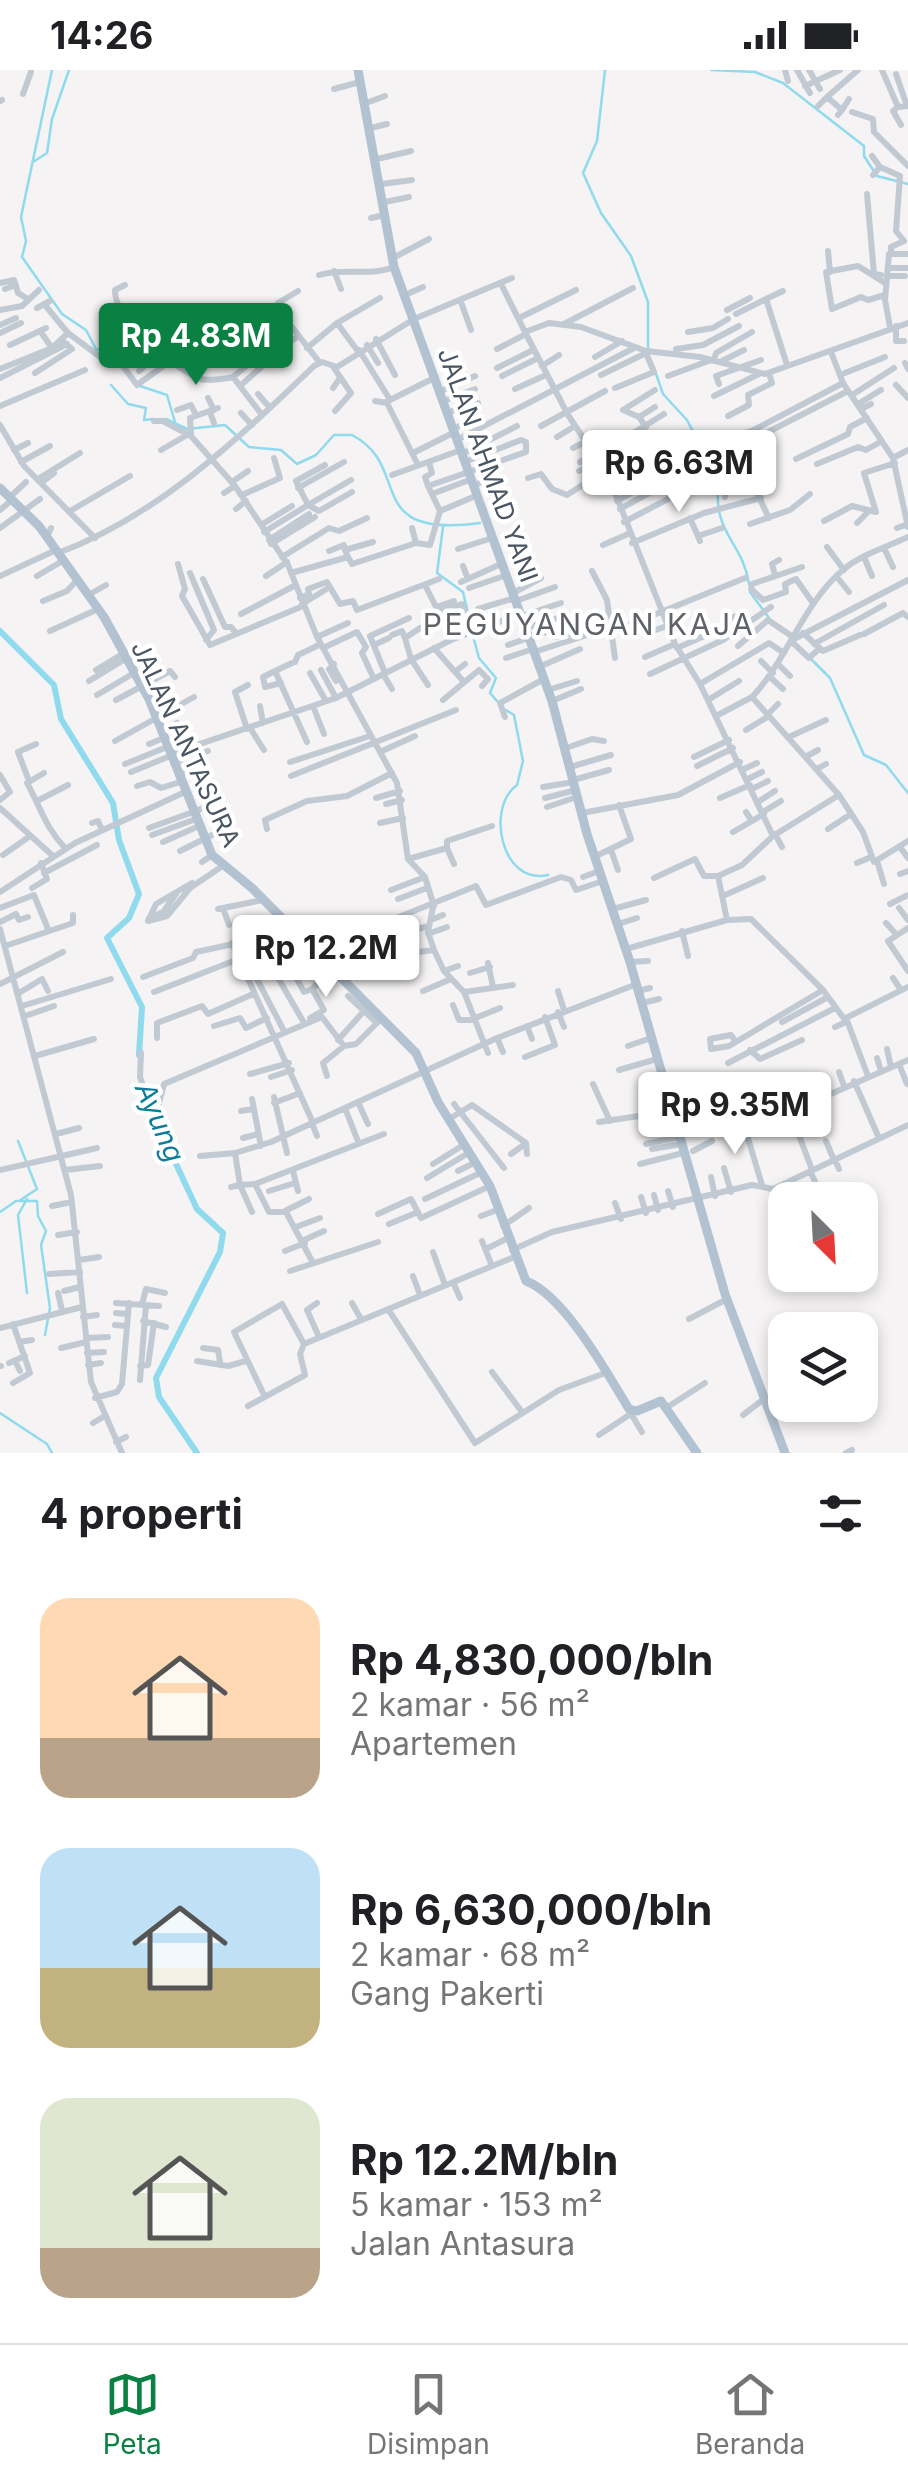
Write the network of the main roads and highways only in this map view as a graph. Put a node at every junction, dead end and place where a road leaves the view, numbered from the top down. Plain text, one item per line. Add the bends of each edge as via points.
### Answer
1 (358, 70) edge
2 (0, 488) edge
3 (698, 1453) edge
4 (785, 1453) edge

1 - 4 main road, JALAN AHMAD YANI via 393,262 552,702 728,1299
2 - 3 main road, JALAN ANTASURA via 49,533 143,687 206,856 264,900 413,1050 490,1186 526,1280 538,1285 634,1414 659,1400

